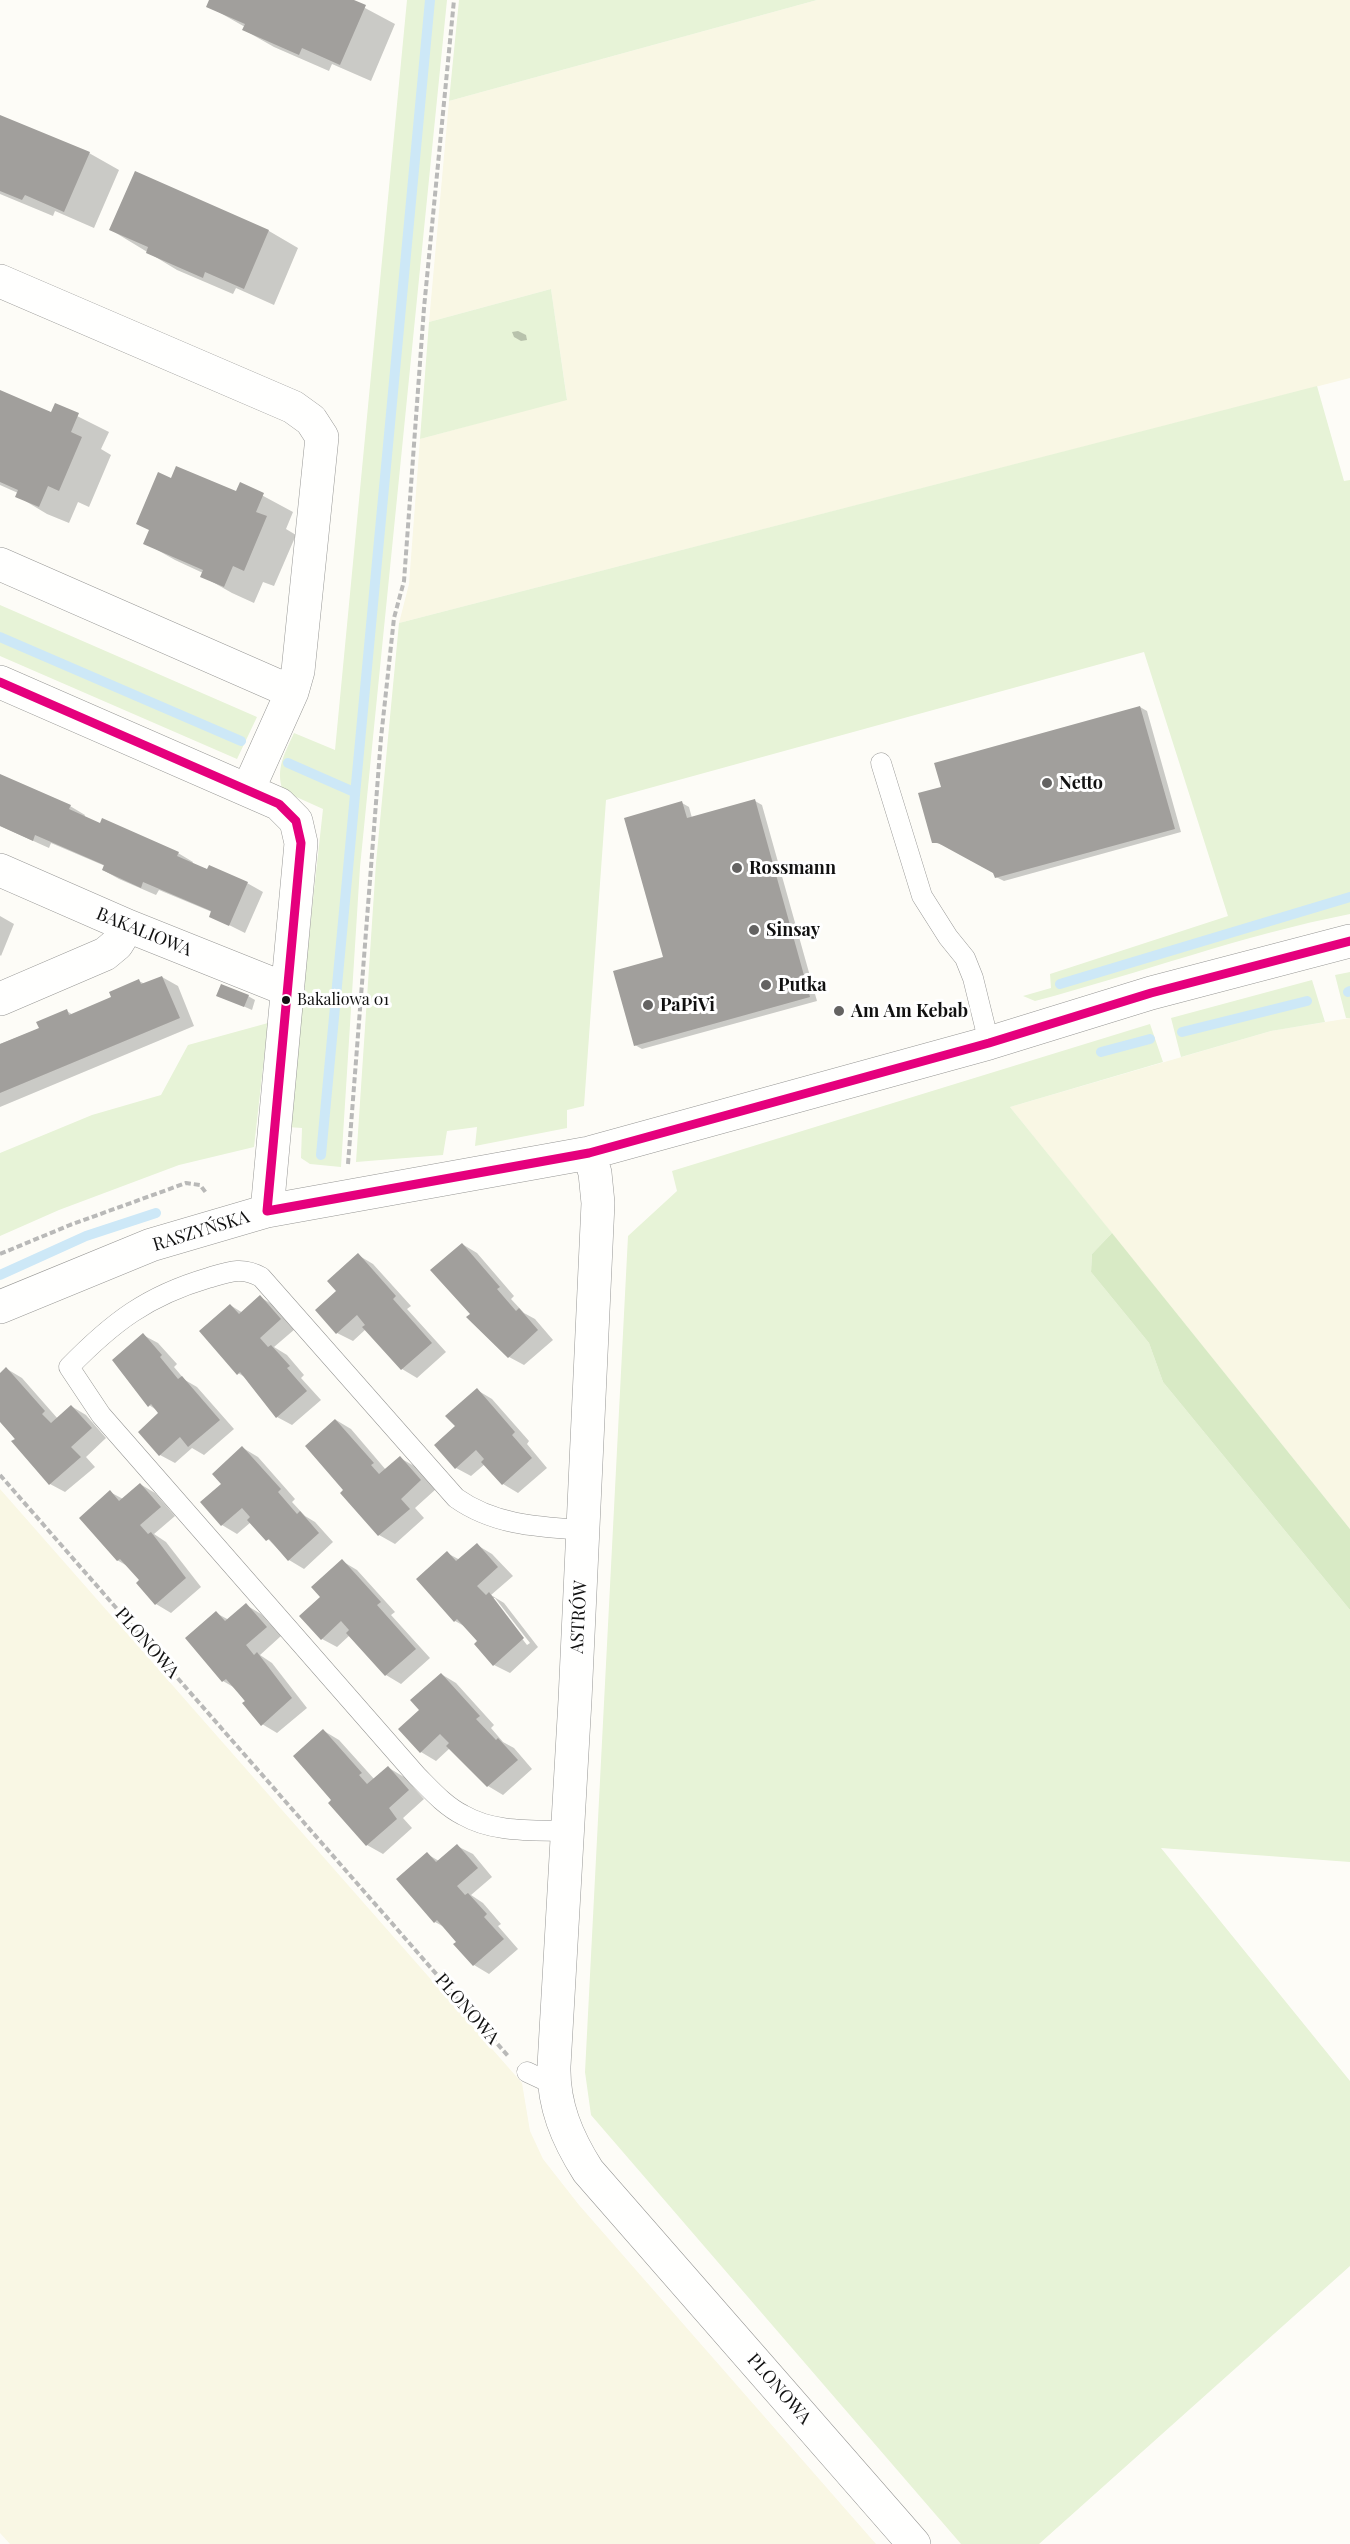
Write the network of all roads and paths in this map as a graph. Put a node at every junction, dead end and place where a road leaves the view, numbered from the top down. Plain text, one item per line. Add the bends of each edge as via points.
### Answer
1 (454, 0) edge
2 (0, 281) edge
3 (0, 564) edge
4 (0, 682) edge
5 (292, 692) junction
6 (881, 763) dead end
7 (248, 790) junction
8 (0, 870) edge
9 (128, 926) junction
10 (1350, 941) edge
11 (288, 990) junction
12 (0, 999) edge
13 (989, 1043) junction
14 (589, 1153) junction
15 (348, 1166) dead end
16 (209, 1197) dead end
17 (267, 1211) junction
18 (0, 1254) edge
19 (0, 1307) edge
20 (0, 1475) edge
21 (583, 1530) junction
22 (567, 1831) junction
23 (540, 2077) junction
24 (914, 2544) edge

1 - 15 path via 424,308 404,581 394,618 381,738
2 - 5 street via 292,407 311,420 322,437 298,671
3 - 5 street
4 - 7 street
5 - 7 street
6 - 13 lane via 922,896 965,958 974,978
7 - 11 street via 279,804 296,821 301,843
8 - 9 street, BAKALIOWA
9 - 11 street, BAKALIOWA
9 - 12 street via 105,954
10 - 13 street, RASZYŃSKA via 1151,993
11 - 17 street
13 - 14 street, RASZYŃSKA
14 - 17 street, RASZYŃSKA
14 - 21 street, ASTRÓW via 598,1203
16 - 18 path via 200,1185 186,1183
17 - 19 street, RASZYŃSKA via 151,1245
20 - 23 path, PLONOWA via 514,2063
21 - 22 street, ASTRÓW
21 - 22 lane via 525,1526 473,1510 456,1498 261,1277 249,1270 194,1282 152,1298 95,1340 69,1367 101,1415 444,1802 464,1816 495,1827
22 - 23 street, ASTRÓW
23 - 24 street, PLONOWA via 588,2171

